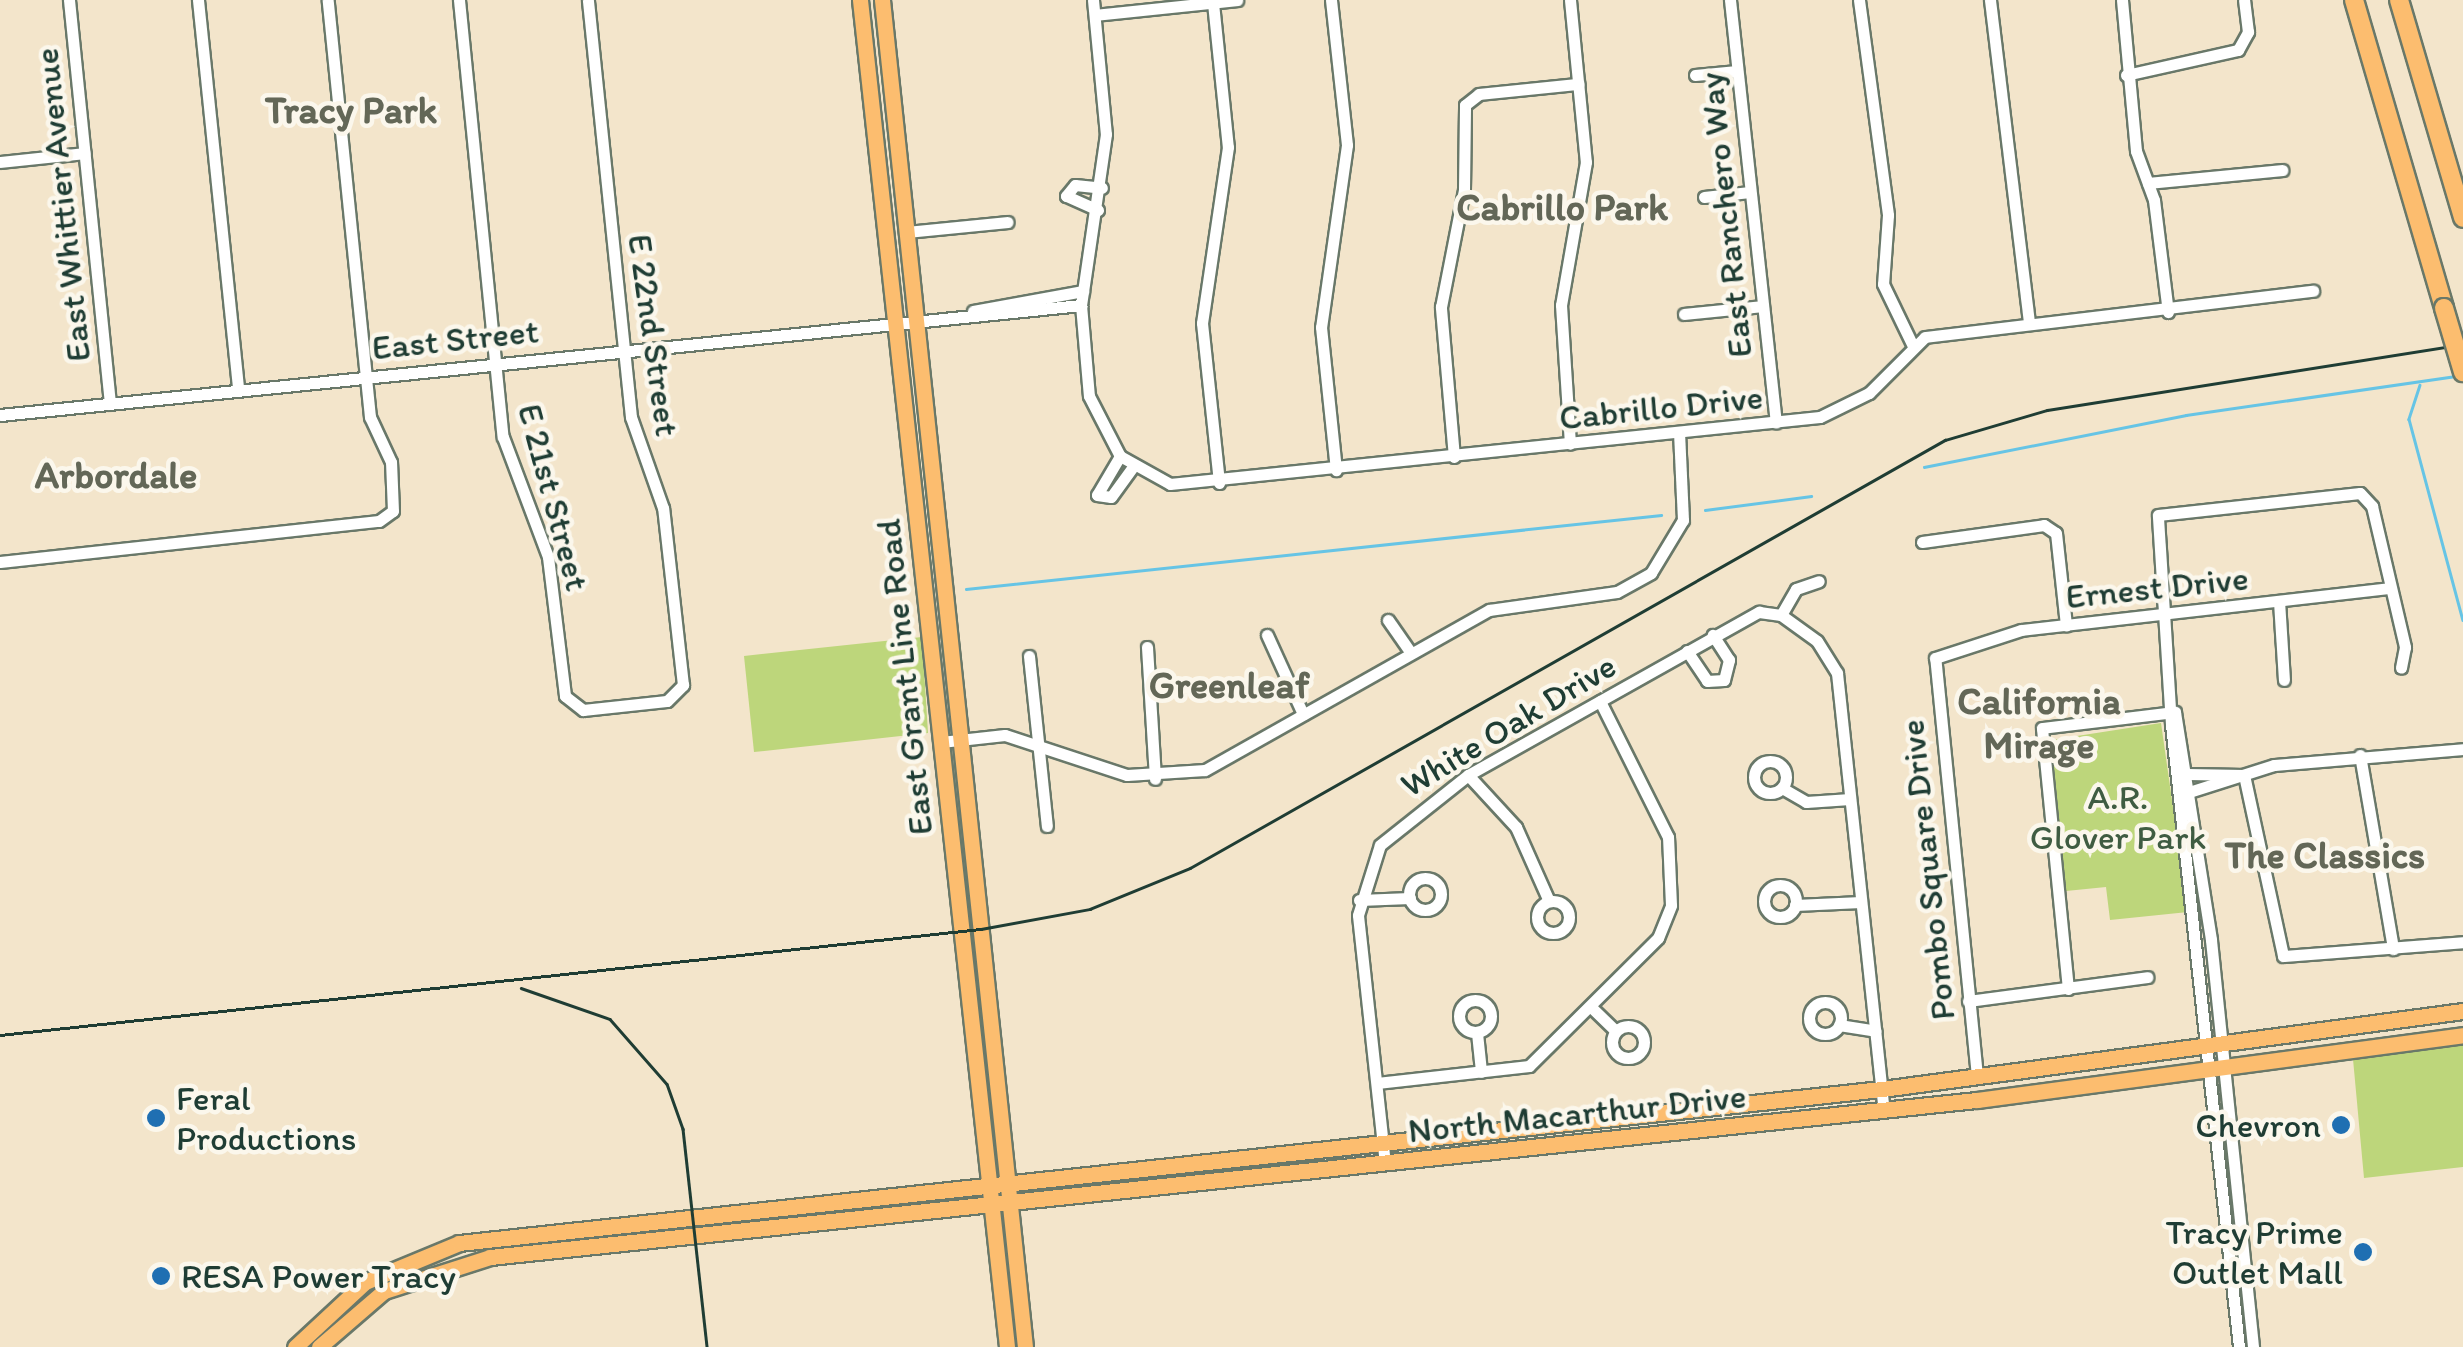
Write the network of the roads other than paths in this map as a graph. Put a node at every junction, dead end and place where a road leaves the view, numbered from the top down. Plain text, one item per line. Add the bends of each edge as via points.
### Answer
1 (69, 0) edge
2 (198, 0) edge
3 (328, 0) edge
4 (458, 0) edge
5 (588, 0) edge
6 (860, 0) edge
7 (882, 0) edge
8 (1093, 0) edge
9 (1237, 0) edge
10 (1331, 0) edge
11 (1570, 0) edge
12 (1730, 0) edge
13 (1859, 0) edge
14 (1990, 0) edge
15 (2122, 0) edge
16 (2354, 0) edge
17 (2399, 0) edge
18 (1213, 2) junction
19 (2244, 3) edge
20 (1094, 16) junction
21 (1737, 71) junction
22 (1696, 75) dead end
23 (2126, 76) junction
24 (1578, 84) junction
25 (85, 153) junction
26 (0, 162) edge
27 (2282, 170) dead end
28 (2148, 183) junction
29 (1102, 188) junction
30 (1750, 192) junction
31 (1704, 197) dead end
32 (1098, 210) junction
33 (2463, 218) edge
34 (1008, 222) dead end
35 (907, 232) junction
36 (1083, 291) junction
37 (2313, 291) dead end
38 (1081, 305) junction
39 (1764, 306) junction
40 (973, 311) junction
41 (2168, 312) junction
42 (1684, 314) dead end
43 (916, 316) junction
44 (894, 317) junction
45 (2029, 322) junction
46 (1912, 344) junction
47 (624, 348) junction
48 (495, 362) junction
49 (2463, 372) edge
50 (367, 376) junction
51 (238, 390) junction
52 (110, 404) junction
53 (0, 415) edge
54 (1776, 423) junction
55 (1679, 433) junction
56 (1570, 444) junction
57 (1120, 456) junction
58 (1454, 457) junction
59 (1134, 467) junction
60 (1336, 470) junction
61 (1219, 482) junction
62 (1922, 542) dead end
63 (0, 562) edge
64 (1819, 581) dead end
65 (2390, 588) junction
66 (2279, 601) junction
67 (2166, 613) junction
68 (1781, 615) junction
69 (1388, 620) dead end
70 (2066, 625) junction
71 (1267, 634) dead end
72 (1713, 635) junction
73 (1147, 648) dead end
74 (1687, 651) junction
75 (1410, 653) junction
76 (1029, 656) dead end
77 (1935, 658) joint
78 (2401, 668) dead end
79 (2284, 680) dead end
80 (1600, 701) junction
81 (573, 706) joint
82 (2175, 712) junction
83 (1303, 714) junction
84 (960, 737) junction
85 (1032, 741) junction
86 (941, 742) junction
87 (2457, 747) edge
88 (2360, 755) junction
89 (2187, 774) junction
90 (1468, 775) junction
91 (2244, 775) junction
92 (1155, 779) junction
93 (1782, 788) dead end
94 (2189, 792) junction
95 (1850, 799) junction
96 (1048, 826) dead end
97 (1410, 898) dead end
98 (1360, 900) junction
99 (1549, 901) dead end
100 (1861, 902) junction
101 (1796, 905) dead end
102 (2463, 942) edge
103 (2393, 949) junction
104 (2147, 977) dead end
105 (2068, 989) junction
106 (1968, 1001) junction
107 (1592, 1008) junction
108 (2463, 1011) edge
109 (1839, 1025) dead end
110 (1616, 1031) dead end
111 (1477, 1032) dead end
112 (1876, 1032) junction
113 (2463, 1034) edge
114 (2216, 1043) junction
115 (2218, 1066) junction
116 (1481, 1072) junction
117 (1977, 1076) junction
118 (1377, 1083) junction
119 (1882, 1089) junction
120 (1884, 1110) junction
121 (1382, 1142) junction
122 (1384, 1164) junction
123 (1008, 1186) junction
124 (989, 1188) junction
125 (1010, 1204) junction
126 (991, 1206) junction
127 (295, 1347) edge
128 (318, 1347) edge
129 (1006, 1347) edge
130 (1025, 1347) edge
131 (2238, 1347) edge
132 (2253, 1347) edge

1 - 25 street, East Whittier Avenue
2 - 51 street
3 - 50 street
4 - 48 street, E 21st Street
5 - 47 street, E 22nd Street
6 - 44 main road, East Grant Line Road
7 - 35 main road, East Grant Line Road
8 - 20 street
9 - 18 street
10 - 60 street via 1347,145 1321,327
11 - 24 street
12 - 21 street, East Ranchero Way
13 - 46 street via 1888,215 1883,284
14 - 45 street
15 - 23 street
16 - 49 highway, bridge
17 - 33 highway
18 - 20 street
18 - 61 street via 1228,147 1202,324
19 - 23 street via 2248,32 2238,50
20 - 29 street
21 - 22 street
21 - 30 street, East Ranchero Way
23 - 28 street
24 - 56 street via 1584,189 1560,323
24 - 58 street via 1479,94 1465,105 1464,190 1440,307
25 - 26 street
25 - 52 street, East Whittier Avenue
27 - 28 street
28 - 41 street
29 - 32 street
29 - 32 street via 1075,184 1066,196
30 - 31 street
30 - 39 street, East Ranchero Way
32 - 36 street
34 - 35 street
35 - 43 main road, East Grant Line Road
36 - 38 street
36 - 40 street
37 - 41 street
38 - 40 street
38 - 57 street via 1095,420
39 - 42 street
39 - 54 street, East Ranchero Way
40 - 43 street, East Street
41 - 45 street
43 - 44 street, East Street
43 - 84 main road, East Grant Line Road
44 - 47 street, East Street
44 - 86 main road, East Grant Line Road
45 - 46 street
46 - 54 street, Cabrillo Drive via 1860,401
47 - 48 street, East Street
47 - 81 street, E 22nd Street via 630,417 666,525 680,692 667,701
48 - 50 street, East Street
48 - 81 street, E 21st Street via 508,457 548,558
50 - 51 street, East Street
50 - 63 street via 370,417 393,472 390,514
51 - 52 street, East Street
52 - 53 street, East Street
54 - 55 street, Cabrillo Drive
55 - 56 street, Cabrillo Drive
55 - 75 street via 1683,520 1652,573 1617,592 1489,610
56 - 58 street, Cabrillo Drive
57 - 59 street, Cabrillo Drive
57 - 59 street via 1097,495 1111,497
58 - 60 street, Cabrillo Drive
59 - 61 street, Cabrillo Drive via 1170,484
60 - 61 street, Cabrillo Drive
62 - 70 street via 2044,525 2056,533
64 - 68 street via 1796,589
65 - 66 street, Ernest Drive
65 - 67 street via 2372,506 2360,493 2158,515
65 - 78 street via 2406,647
66 - 67 street, Ernest Drive
66 - 79 street
67 - 70 street, Ernest Drive
67 - 82 street
68 - 72 street, White Oak Drive via 1759,612
68 - 95 street via 1817,641 1836,673
69 - 75 street
70 - 77 street, Ernest Drive
71 - 83 street
72 - 74 street, White Oak Drive
72 - 74 street via 1731,668 1724,680 1707,682
73 - 92 street
74 - 80 street, White Oak Drive
75 - 83 street
76 - 85 street
77 - 106 street, Pombo Square Drive
80 - 90 street, White Oak Drive
80 - 107 street via 1661,809 1672,888 1658,938
82 - 89 street
82 - 105 street via 2042,728
82 - 114 street
83 - 92 street via 1204,770
84 - 85 street
84 - 86 street
84 - 123 main road, East Grant Line Road
85 - 92 street
85 - 96 street
86 - 124 main road, East Grant Line Road
87 - 88 street
88 - 91 street
88 - 103 street
89 - 91 street
89 - 94 street
90 - 98 street, White Oak Drive via 1398,824
90 - 99 street via 1516,827
91 - 94 street
91 - 103 street via 2272,935 2292,960
93 - 95 street via 1806,802
94 - 114 street
95 - 100 street
97 - 98 street
98 - 118 street
100 - 101 street
100 - 112 street
102 - 103 street
104 - 105 street
105 - 106 street
106 - 117 street, Pombo Square Drive
107 - 110 street
107 - 116 street via 1529,1066
108 - 114 main road, North Macarthur Drive
109 - 112 street
111 - 116 street
112 - 119 street
113 - 115 main road, North Macarthur Drive
114 - 115 street
114 - 117 main road, North Macarthur Drive
115 - 120 main road, North Macarthur Drive
115 - 131 street
115 - 132 street
116 - 118 street
117 - 119 main road, North Macarthur Drive
118 - 121 street
119 - 120 street
119 - 121 main road, North Macarthur Drive
120 - 122 main road, North Macarthur Drive
121 - 122 street
121 - 123 main road, North Macarthur Drive
122 - 125 main road, North Macarthur Drive
123 - 124 main road, North Macarthur Drive
123 - 125 main road, East Grant Line Road
124 - 126 main road, East Grant Line Road
124 - 127 main road, North Macarthur Drive via 514,1235 418,1255 340,1301
125 - 126 main road, North Macarthur Drive
125 - 130 main road, East Grant Line Road
126 - 128 main road, North Macarthur Drive via 454,1264 384,1291
126 - 129 main road, East Grant Line Road

